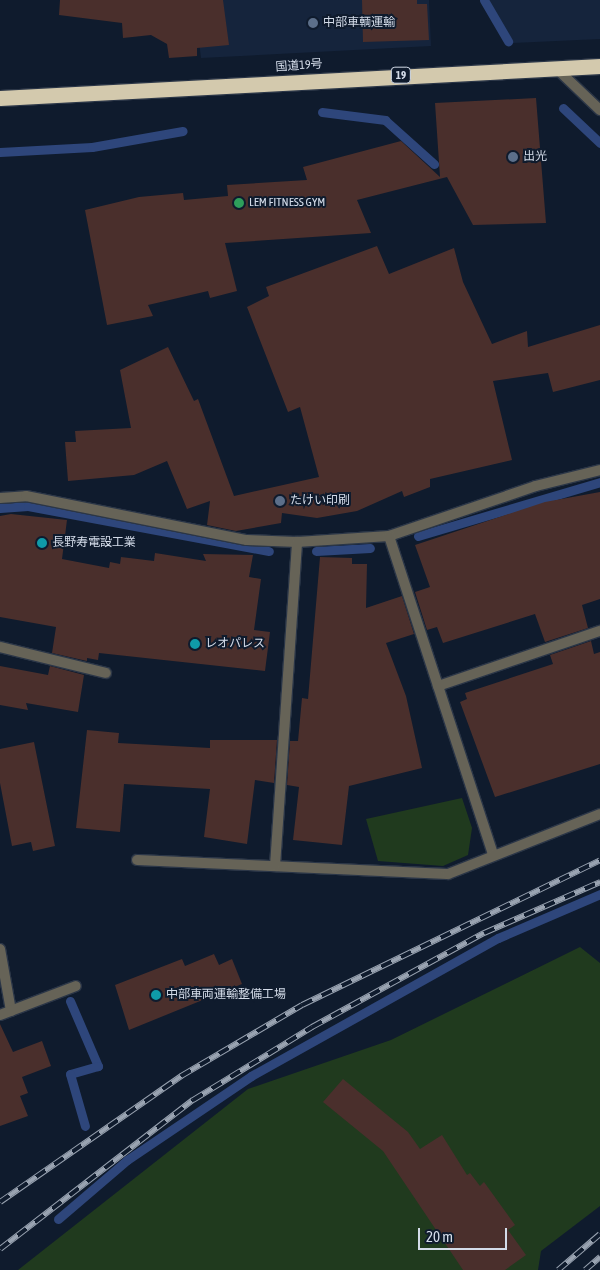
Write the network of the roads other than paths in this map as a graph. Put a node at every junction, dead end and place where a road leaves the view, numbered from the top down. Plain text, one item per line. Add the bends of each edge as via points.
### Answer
1 (600, 66) edge
2 (556, 68) junction
3 (0, 98) edge
4 (600, 110) edge
5 (600, 470) edge
6 (0, 498) edge
7 (389, 536) junction
8 (297, 542) junction
9 (600, 631) edge
10 (0, 647) edge
11 (106, 673) dead end
12 (438, 686) junction
13 (600, 814) edge
14 (493, 854) junction
15 (137, 860) dead end
16 (275, 866) junction
17 (0, 949) edge
18 (76, 986) dead end
19 (11, 1011) junction
20 (0, 1015) edge

1 - 2 highway, 国道19号 / 19
2 - 3 highway, 国道19号 / 19
2 - 4 street
5 - 7 street via 536,486
6 - 8 street via 26,496 247,540
7 - 8 street
7 - 12 street
8 - 16 street
9 - 12 street
10 - 11 street
12 - 14 street
13 - 14 street
14 - 16 street via 448,874
15 - 16 street
17 - 19 street
18 - 19 street
19 - 20 street

